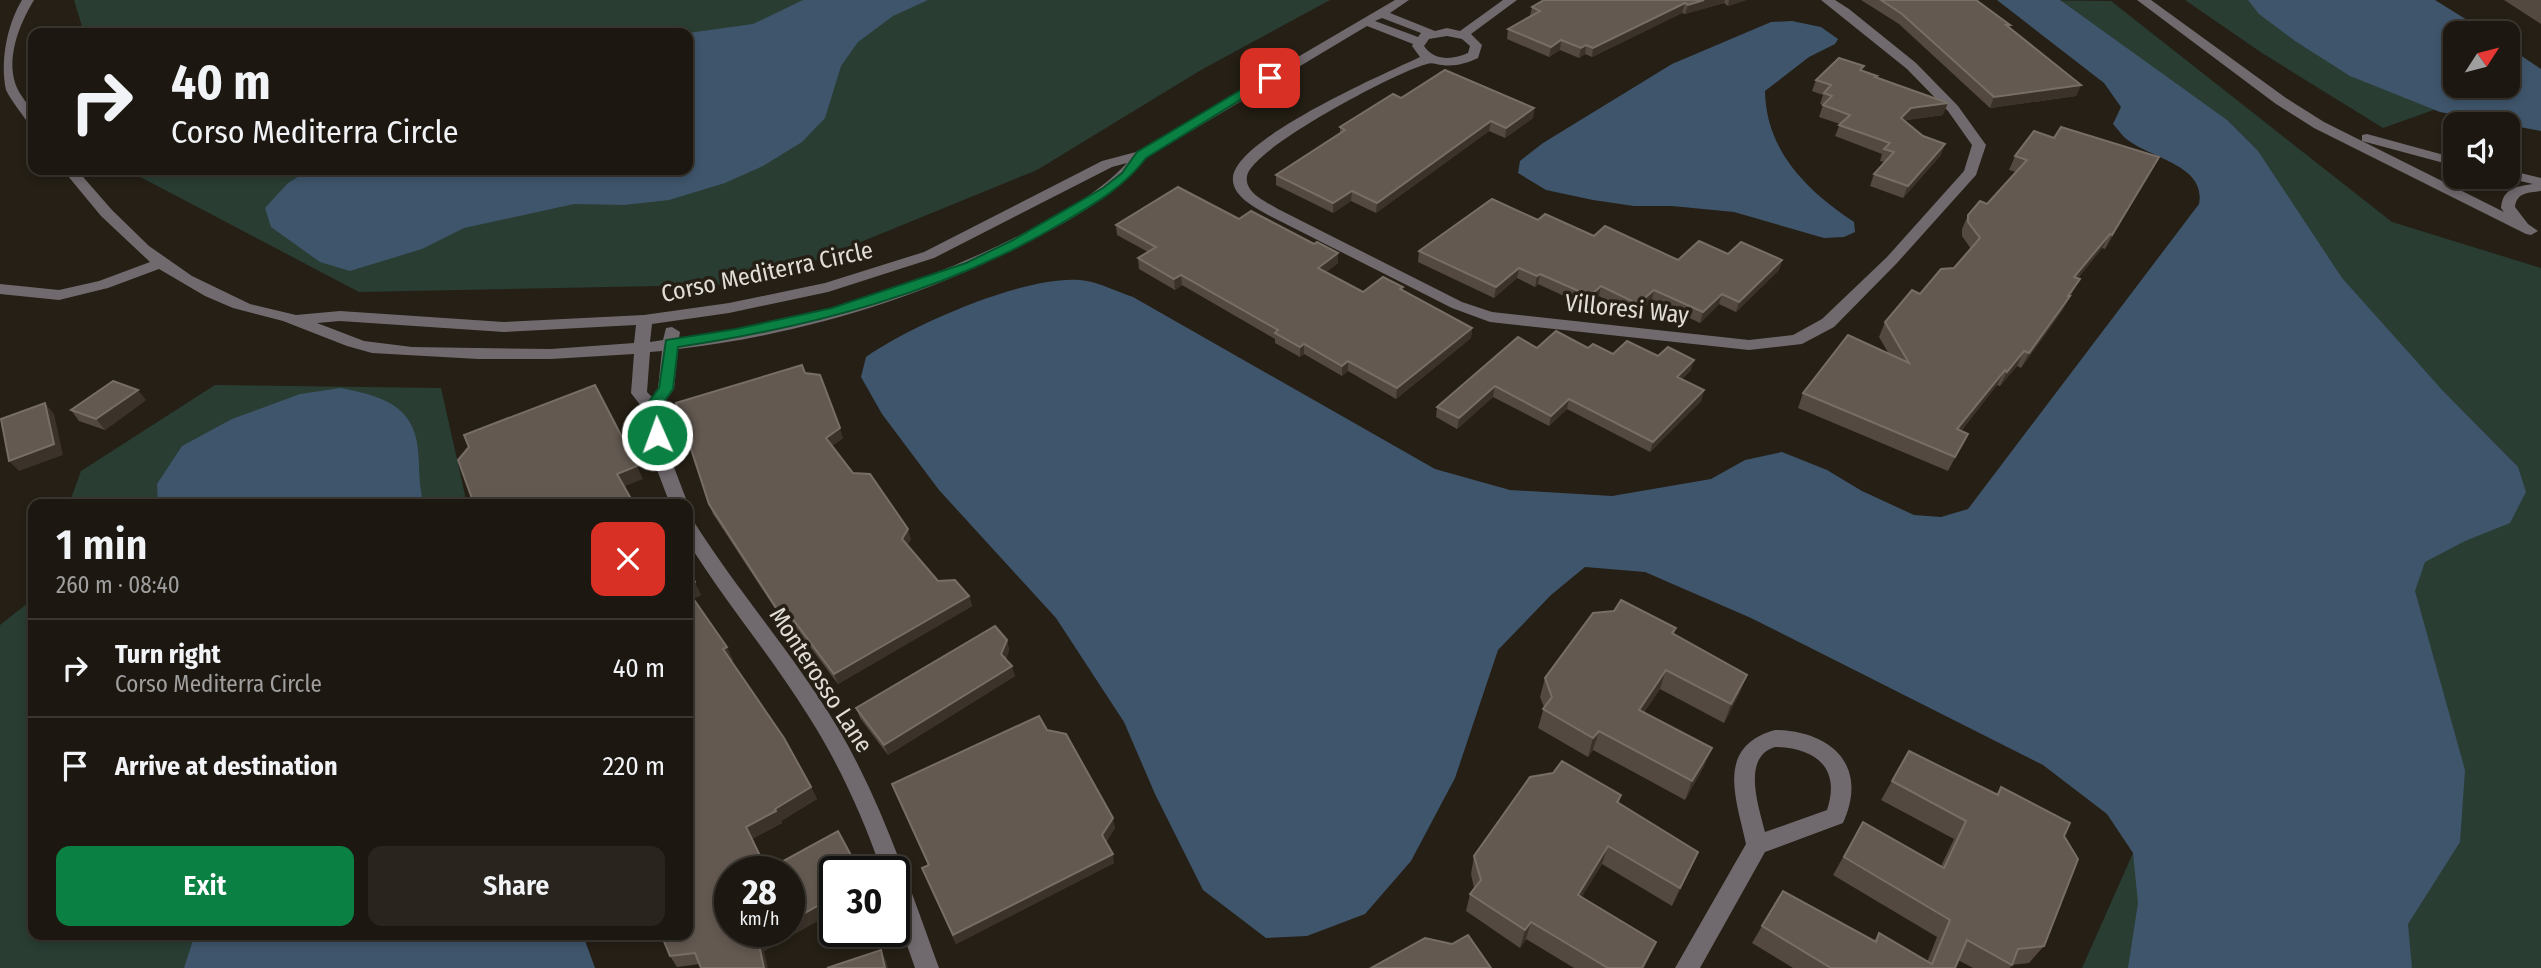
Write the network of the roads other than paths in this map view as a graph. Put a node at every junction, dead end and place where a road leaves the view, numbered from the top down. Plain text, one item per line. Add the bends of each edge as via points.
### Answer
1 (29, 0) edge
2 (1403, 0) edge
3 (1511, 0) edge
4 (1827, 0) edge
5 (2143, 0) edge
6 (1381, 13) junction
7 (1366, 22) junction
8 (1433, 34) junction
9 (1462, 35) junction
10 (1419, 42) junction
11 (1429, 58) junction
12 (2298, 112) junction
13 (28, 113) edge
14 (1141, 155) junction
15 (2443, 159) edge
16 (74, 175) edge
17 (2520, 178) edge
18 (2541, 185) edge
19 (2536, 234) edge
20 (160, 263) junction
21 (1, 288) edge
22 (674, 317) junction
23 (294, 320) junction
24 (644, 320) junction
25 (671, 344) junction
26 (643, 347) junction
27 (652, 408) junction
28 (677, 499) edge
29 (693, 535) edge
30 (1757, 845) junction
31 (888, 856) edge
32 (910, 919) edge
33 (927, 968) edge
34 (1686, 968) edge

1 - 13 street via 11,31 6,70 10,87
2 - 6 street, Corso Mediterra Circle
3 - 9 street
4 - 11 street, Villoresi Way via 1922,78 1971,127 1979,145 1971,172 1892,260 1828,323 1796,340 1749,345 1490,317 1457,305 1245,194 1239,178 1255,153 1365,87
5 - 12 street
6 - 7 street, Corso Mediterra Circle
6 - 8 street
7 - 10 street
7 - 14 street, Corso Mediterra Circle
8 - 9 street
8 - 10 street
9 - 11 street, Villoresi Way via 1476,45 1474,55 1450,62
10 - 11 street via 1419,51
12 - 15 street via 2383,144
12 - 19 street
14 - 22 street, Corso Mediterra Circle via 1107,164 967,237 880,272
14 - 25 street, Corso Mediterra Circle via 1108,190 971,266 835,312
16 - 20 street, Corso Mediterra Circle via 110,220
17 - 18 street
18 - 19 street via 2516,191 2509,198 2508,208 2516,219
20 - 21 street via 103,285 59,295
20 - 23 street, Corso Mediterra Circle via 239,306
22 - 24 street, Corso Mediterra Circle
22 - 25 street
23 - 24 street, Corso Mediterra Circle via 340,316 505,327
23 - 26 street, Corso Mediterra Circle via 371,348 421,353 575,354
24 - 26 street
25 - 26 street, Corso Mediterra Circle
25 - 27 street via 666,389
26 - 27 street via 639,393
27 - 28 street via 663,462
29 - 31 street, Monterosso Lane via 803,690 843,756
30 - 30 street via 1835,816 1842,797 1840,771 1821,750 1775,737 1749,753 1746,783
30 - 34 street
32 - 33 street, Monterosso Lane

